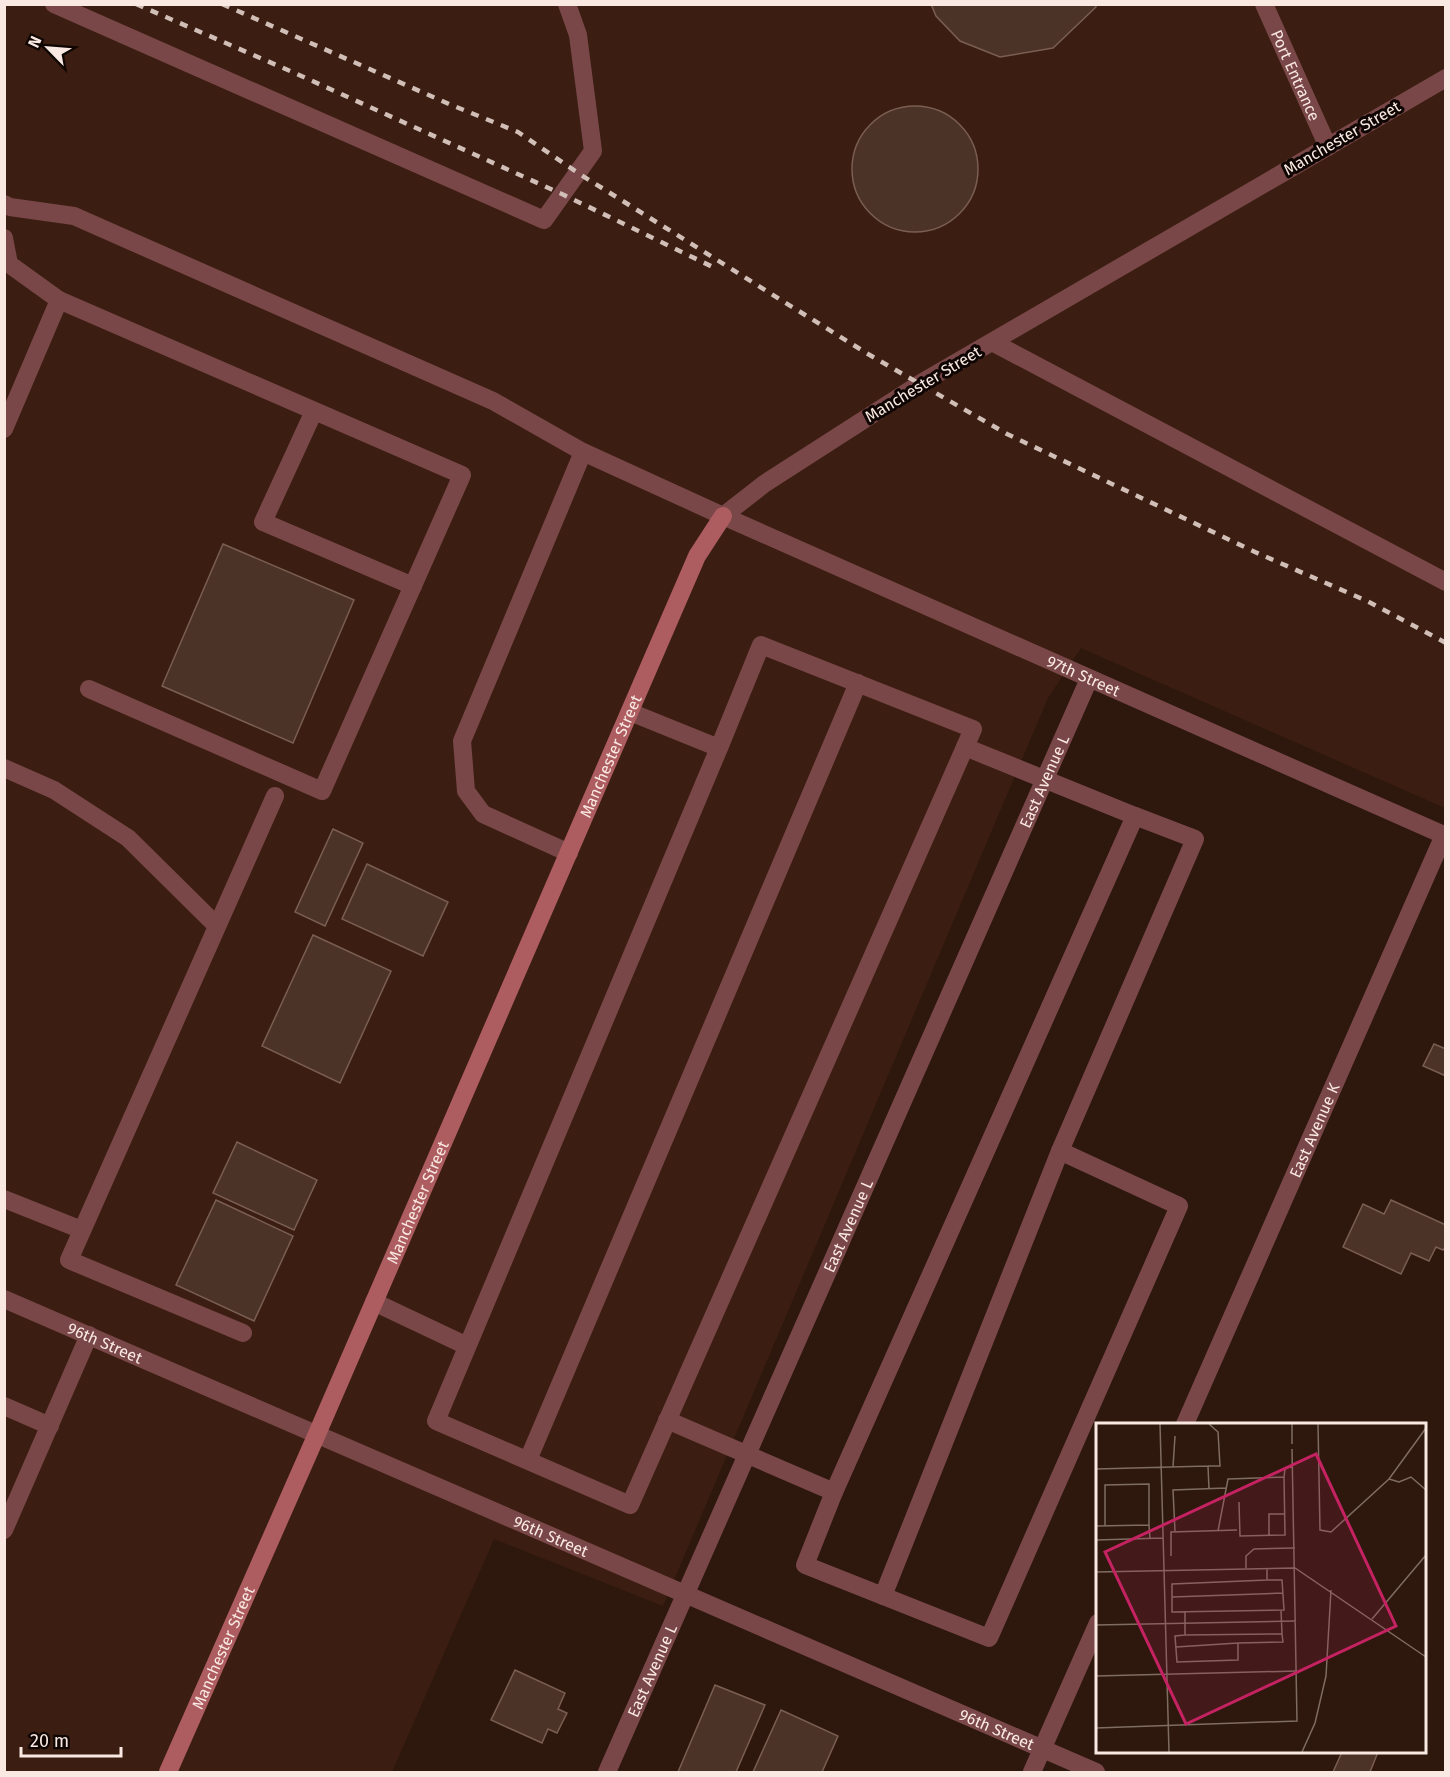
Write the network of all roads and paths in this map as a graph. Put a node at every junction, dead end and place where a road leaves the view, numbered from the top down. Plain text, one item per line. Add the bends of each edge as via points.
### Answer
1 (54, 4) edge
2 (567, 4) edge
3 (1264, 4) edge
4 (1446, 78) edge
5 (1328, 147) junction
6 (7, 205) edge
7 (4, 231) edge
8 (4, 238) edge
9 (58, 300) junction
10 (992, 342) junction
11 (314, 411) junction
12 (4, 429) edge
13 (583, 452) junction
14 (723, 516) junction
15 (1446, 582) edge
16 (413, 586) junction
17 (1089, 679) junction
18 (858, 683) junction
19 (89, 689) dead end
20 (630, 712) junction
21 (965, 747) junction
22 (719, 748) junction
23 (4, 768) edge
24 (1045, 780) junction
25 (275, 796) dead end
26 (1135, 816) junction
27 (1445, 836) edge
28 (569, 853) junction
29 (217, 926) junction
30 (1060, 1150) junction
31 (4, 1198) edge
32 (82, 1230) junction
33 (4, 1299) edge
34 (374, 1302) junction
35 (243, 1333) dead end
36 (89, 1335) junction
37 (467, 1346) junction
38 (4, 1406) edge
39 (667, 1420) junction
40 (1186, 1423) edge
41 (50, 1426) junction
42 (317, 1434) junction
43 (747, 1455) junction
44 (528, 1460) junction
45 (834, 1492) junction
46 (4, 1530) edge
47 (686, 1594) junction
48 (883, 1596) junction
49 (1096, 1628) edge
50 (1042, 1750) junction
51 (168, 1773) edge
52 (607, 1773) edge
53 (1032, 1773) edge
54 (1096, 1773) edge

1 - 2 street via 544,220 593,151 578,35
3 - 5 street, Port Entrance
4 - 5 street, Manchester Street
5 - 10 street, Manchester Street
6 - 7 street
6 - 13 street, 97th Street via 74,216 493,401
8 - 9 street via 9,264
9 - 11 street
9 - 12 street
10 - 14 street, Manchester Street via 774,478
10 - 15 street
11 - 16 street via 462,475
11 - 16 street via 263,522
13 - 14 street, 97th Street
13 - 28 street via 462,741 466,791 483,814
14 - 17 street, 97th Street
14 - 20 street, Manchester Street via 697,556
16 - 19 street via 322,791
17 - 24 street, East Avenue L
17 - 27 street, 97th Street
18 - 21 street via 973,729
18 - 22 street via 761,645
18 - 44 street
20 - 22 street
20 - 28 street, Manchester Street
21 - 24 street
21 - 39 street
22 - 37 street
23 - 29 street via 54,790 128,838
24 - 26 street
24 - 43 street, East Avenue L
25 - 29 street
26 - 30 street via 1195,839
26 - 45 street
27 - 40 street, East Avenue K
28 - 34 street, Manchester Street
29 - 32 street
30 - 48 street
30 - 48 street via 1179,1206 989,1638
31 - 32 street
32 - 35 street via 69,1260
33 - 36 street, 96th Street
34 - 37 street
34 - 42 street, Manchester Street
36 - 41 street
36 - 42 street, 96th Street
37 - 44 street via 436,1421
38 - 41 street
39 - 43 street
39 - 44 street via 630,1505
41 - 46 street
42 - 47 street, 96th Street
42 - 51 street, Manchester Street
43 - 45 street
43 - 47 street, East Avenue L
45 - 48 street via 805,1565
47 - 50 street, 96th Street
47 - 52 street, East Avenue L
49 - 50 street
50 - 53 street
50 - 54 street, 96th Street

